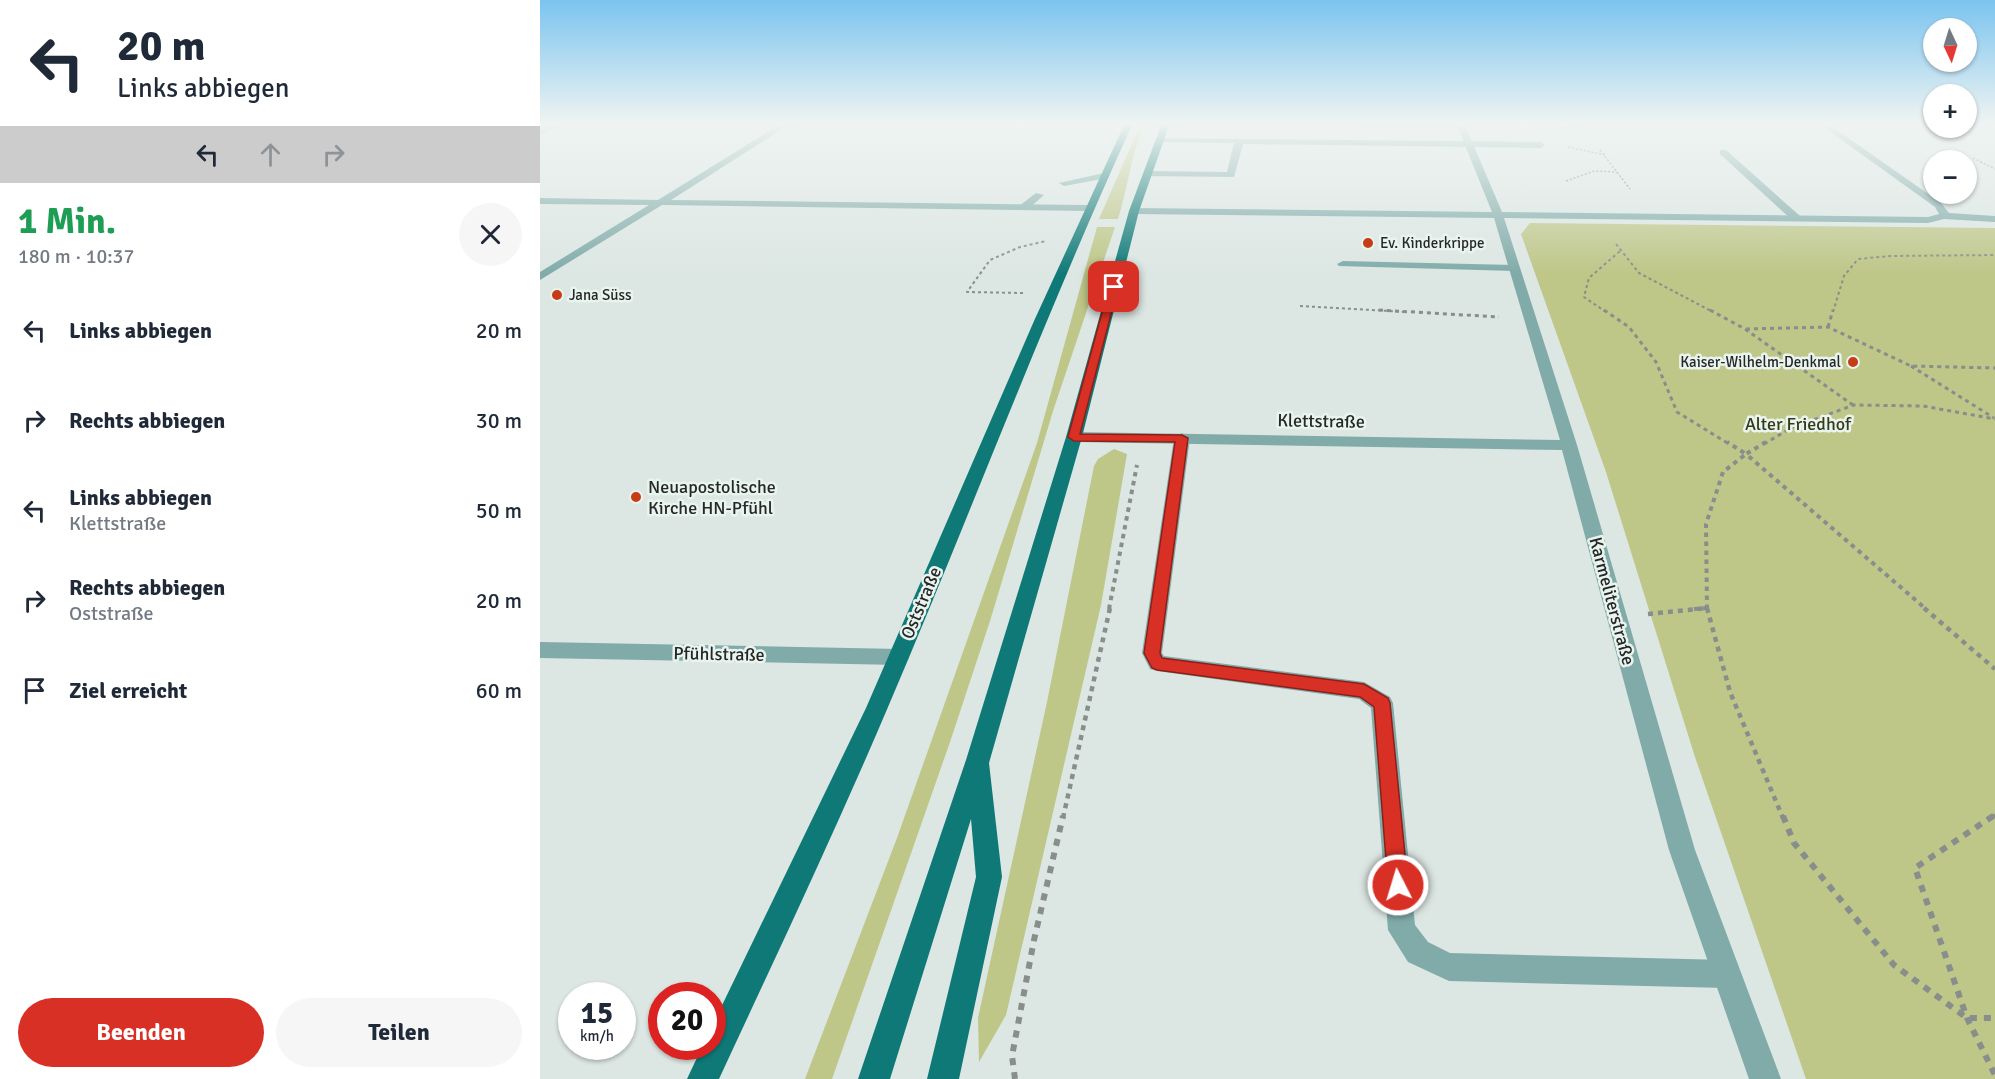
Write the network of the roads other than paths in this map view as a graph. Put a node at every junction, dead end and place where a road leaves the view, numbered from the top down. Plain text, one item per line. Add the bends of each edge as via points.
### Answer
1 (707, 173) edge
2 (1231, 173) edge
3 (1481, 173) edge
4 (1747, 173) edge
5 (1893, 173) edge
6 (1147, 174) joint
7 (1104, 176) joint
8 (1064, 183) dead end
9 (1040, 195) dead end
10 (540, 201) edge
11 (659, 203) junction
12 (1023, 208) junction
13 (1089, 208) junction
14 (1134, 211) junction
15 (1498, 215) junction
16 (1944, 216) junction
17 (1796, 218) junction
18 (1995, 219) edge
19 (1343, 264) dead end
20 (1514, 268) junction
21 (540, 277) edge
22 (1074, 437) junction
23 (1182, 438) junction
24 (1569, 445) junction
25 (540, 650) edge
26 (899, 657) junction
27 (978, 760) junction
28 (1726, 974) junction
29 (703, 1079) edge
30 (874, 1079) edge
31 (943, 1079) edge
32 (1765, 1079) edge

1 - 11 street
2 - 6 street
3 - 15 street, Karmeliterstraße
4 - 17 street
5 - 16 street via 1938,205
6 - 14 main road
7 - 8 street
7 - 13 main road, Oststraße
9 - 12 street
10 - 11 street
11 - 12 street
11 - 21 street
12 - 13 street
13 - 26 main road, Oststraße
14 - 15 street
14 - 22 main road
15 - 17 street
15 - 20 street, Karmeliterstraße
16 - 17 street via 1928,220
16 - 18 street
19 - 20 street
20 - 24 street, Karmeliterstraße
22 - 23 street, Klettstraße
22 - 27 main road
23 - 24 street, Klettstraße
23 - 28 street via 1152,653 1157,663 1364,691 1382,703 1402,930 1418,952 1449,967
24 - 28 street, Karmeliterstraße via 1682,850
25 - 26 street, Pfühlstraße
26 - 29 main road, Oststraße
27 - 30 main road
27 - 31 main road via 990,877
28 - 32 street, Karmeliterstraße

